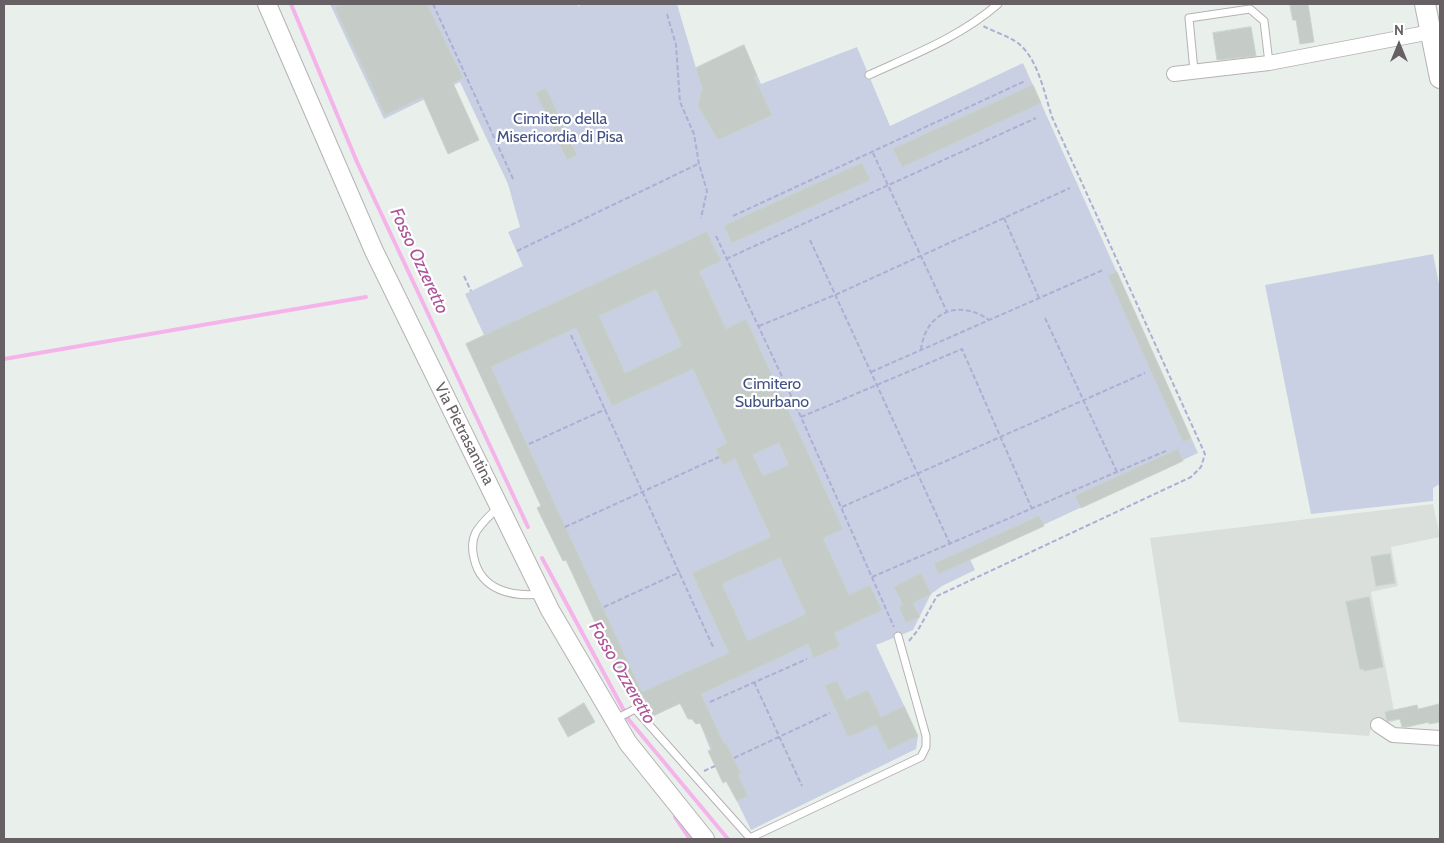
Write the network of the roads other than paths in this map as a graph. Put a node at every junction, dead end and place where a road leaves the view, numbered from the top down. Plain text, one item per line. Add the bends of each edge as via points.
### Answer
1 (267, 4) edge
2 (998, 4) edge
3 (1425, 4) edge
4 (1431, 32) junction
5 (1269, 63) junction
6 (1194, 71) junction
7 (1174, 74) dead end
8 (869, 75) dead end
9 (1440, 78) edge
10 (500, 506) junction
11 (542, 594) junction
12 (898, 636) road end
13 (616, 719) junction
14 (1378, 725) dead end
15 (1440, 738) edge
16 (705, 839) edge

1 - 10 street, Via Pietrasantina via 374,252
2 - 8 lane via 976,23 948,40
3 - 4 main road
4 - 5 street
4 - 9 main road
5 - 6 street
5 - 6 lane via 1264,21 1250,9 1189,18
6 - 7 street
10 - 11 street, Via Pietrasantina
10 - 11 lane via 476,533 473,548 476,567 486,582 498,590 523,595
11 - 13 street, Via Pietrasantina
12 - 13 lane via 926,736 921,758 750,838 635,710
13 - 16 street, Via Pietrasantina via 648,771
14 - 15 street via 1393,735

